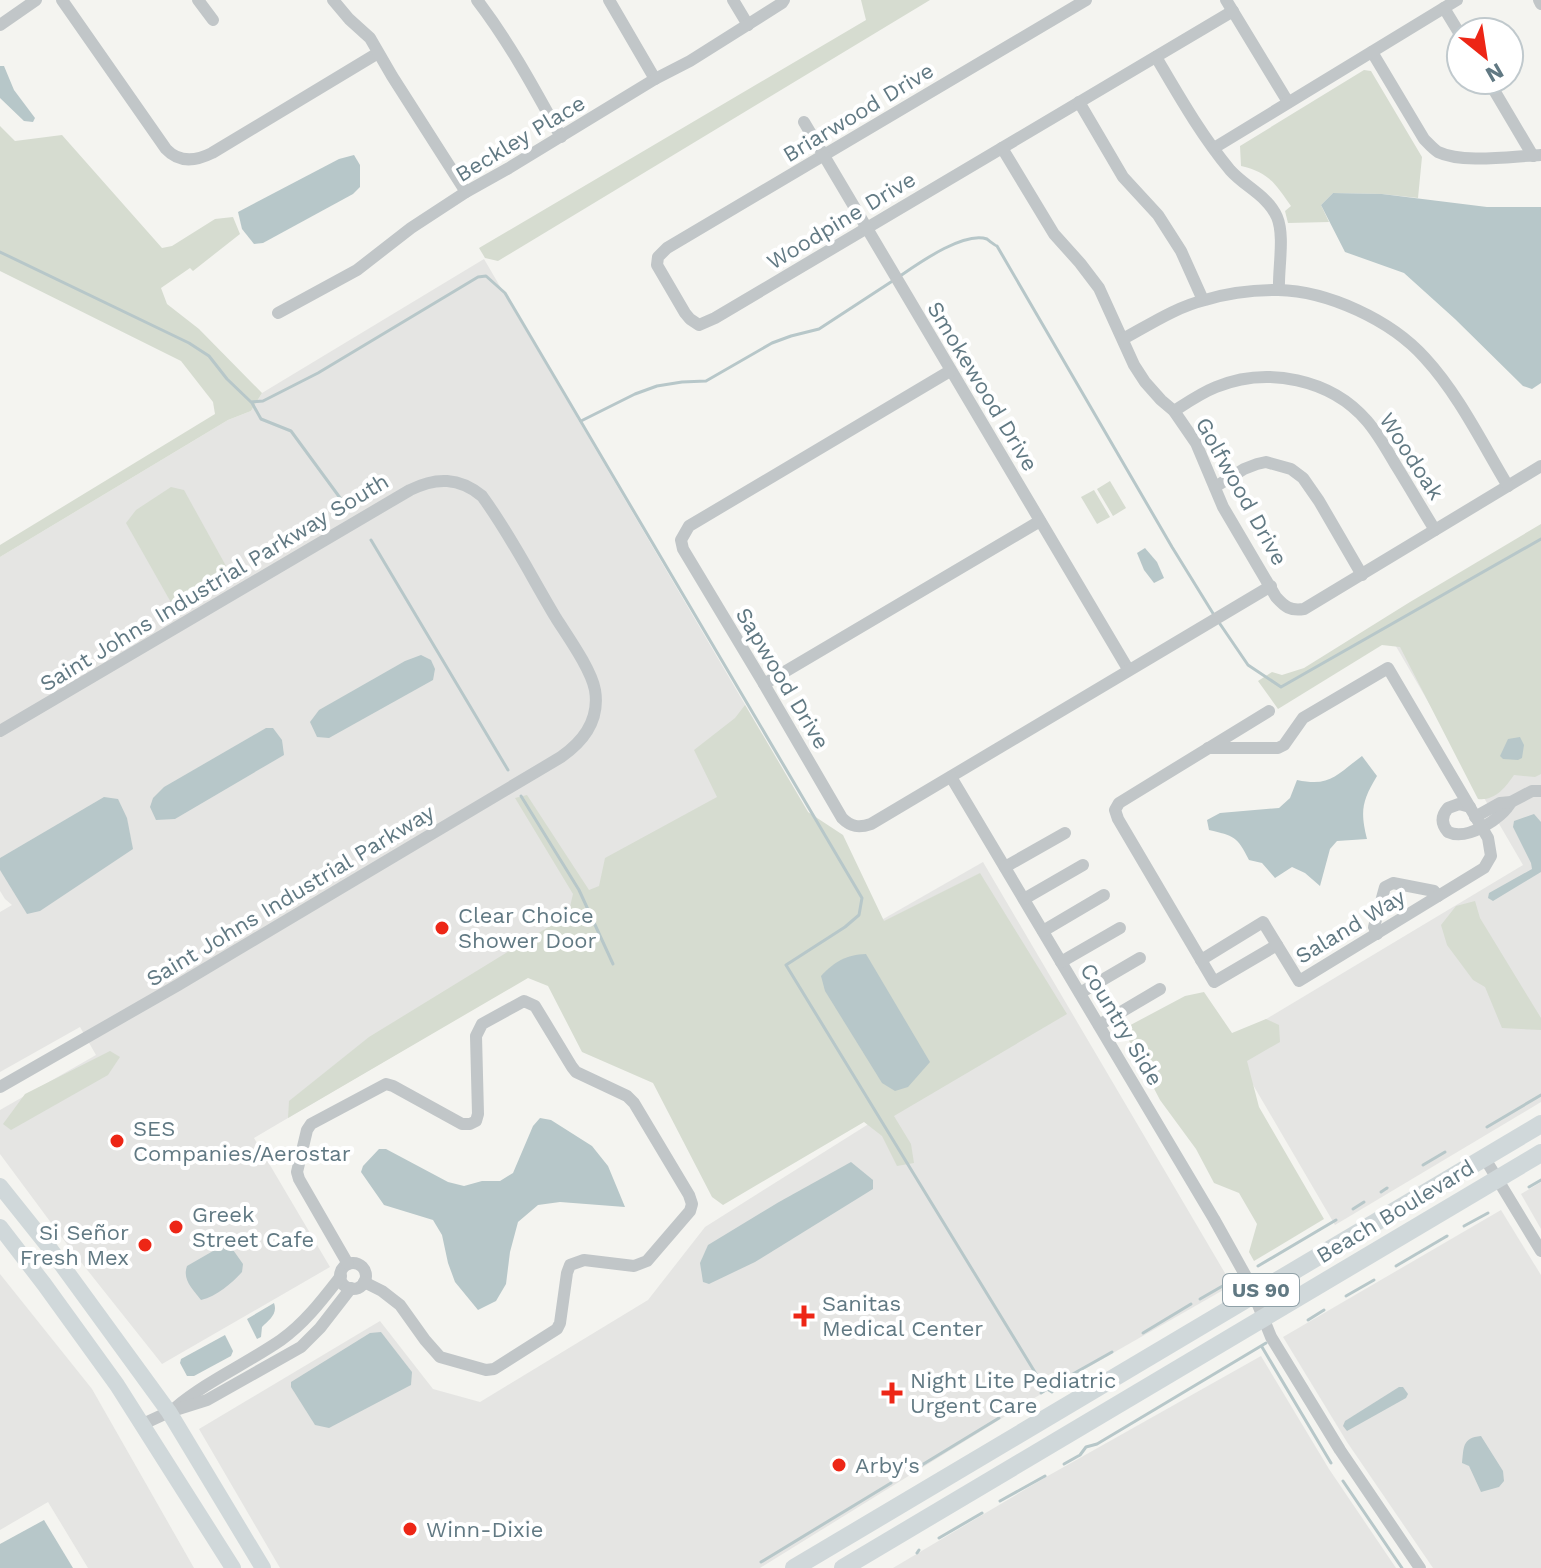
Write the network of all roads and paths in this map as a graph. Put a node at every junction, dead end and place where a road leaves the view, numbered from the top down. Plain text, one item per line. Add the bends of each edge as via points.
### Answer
1 (36, 0) edge
2 (62, 0) edge
3 (198, 0) edge
4 (333, 0) edge
5 (477, 0) edge
6 (609, 0) edge
7 (733, 0) edge
8 (784, 0) edge
9 (1086, 0) edge
10 (1457, 0) edge
11 (1230, 5) edge
12 (1444, 8) junction
13 (1449, 16) edge
14 (213, 20) dead end
15 (0, 25) edge
16 (748, 25) junction
17 (1372, 52) junction
18 (378, 53) junction
19 (1156, 57) junction
20 (655, 79) junction
21 (1498, 96) edge
22 (1079, 102) junction
23 (1288, 102) junction
24 (804, 122) dead end
25 (561, 137) junction
26 (1002, 148) junction
27 (1214, 148) junction
28 (824, 155) junction
29 (1537, 156) edge
30 (466, 192) junction
31 (867, 228) junction
32 (1279, 290) junction
33 (1203, 300) junction
34 (278, 313) dead end
35 (699, 325) joint
36 (1123, 339) junction
37 (950, 371) junction
38 (1174, 411) junction
39 (1541, 466) edge
40 (1508, 486) junction
41 (1215, 487) junction
42 (1040, 521) junction
43 (1435, 530) junction
44 (1362, 575) junction
45 (1271, 586) junction
46 (1128, 669) junction
47 (764, 684) junction
48 (1269, 711) dead end
49 (591, 726) joint
50 (0, 731) edge
51 (1208, 748) junction
52 (951, 777) junction
53 (1541, 791) edge
54 (1475, 817) junction
55 (1065, 833) dead end
56 (1083, 865) dead end
57 (1005, 867) junction
58 (1104, 895) dead end
59 (1438, 896) junction
60 (1024, 899) junction
61 (1120, 928) dead end
62 (1043, 931) junction
63 (1377, 934) junction
64 (1277, 945) junction
65 (1140, 958) dead end
66 (1201, 960) junction
67 (1061, 962) junction
68 (1160, 989) dead end
69 (1080, 993) junction
70 (1099, 1025) junction
71 (0, 1087) edge
72 (1541, 1124) edge
73 (1541, 1153) edge
74 (1484, 1157) junction
75 (1498, 1179) junction
76 (0, 1186) edge
77 (0, 1227) edge
78 (1541, 1251) edge
79 (344, 1270) junction
80 (364, 1282) junction
81 (351, 1288) junction
82 (1253, 1295) junction
83 (1263, 1318) junction
84 (169, 1412) junction
85 (143, 1424) junction
86 (913, 1497) junction
87 (923, 1520) junction
88 (233, 1568) edge
89 (263, 1568) edge
90 (794, 1568) edge
91 (843, 1568) edge
92 (1420, 1568) edge

1 - 15 street
2 - 18 street via 166,149 183,159 212,153
3 - 14 street
4 - 18 street
5 - 25 street
6 - 20 street
7 - 16 street
8 - 16 street, Beckley Place
9 - 28 street, Briarwood Drive
10 - 12 street
11 - 19 street, Woodpine Drive
11 - 23 street
12 - 13 street
12 - 17 street
16 - 20 street, Beckley Place
17 - 23 street
17 - 29 street via 1432,148 1461,158
18 - 30 street
19 - 22 street, Woodpine Drive
19 - 27 street
20 - 25 street, Beckley Place
21 - 29 street
22 - 26 street, Woodpine Drive
22 - 33 street via 1123,177 1158,215 1181,251
23 - 27 street
24 - 28 street, Smokewood Drive
25 - 30 street, Beckley Place
26 - 31 street, Woodpine Drive
26 - 36 street, Golfwood Drive via 1054,234 1099,288
27 - 32 street via 1240,181 1265,199 1278,220
28 - 31 street, Smokewood Drive
28 - 35 street, Briarwood Drive via 658,257 657,265 685,313
30 - 34 street, Beckley Place via 357,270
31 - 35 street, Woodpine Drive
31 - 37 street, Smokewood Drive
32 - 33 street
32 - 40 street via 1323,298 1372,317 1423,355 1453,392
33 - 36 street
36 - 38 street, Golfwood Drive via 1145,382
37 - 42 street, Smokewood Drive
37 - 47 street, Sapwood Drive via 689,526 681,540 683,549
38 - 41 street, Golfwood Drive via 1196,443
38 - 43 street, Woodoak via 1240,379 1286,378 1323,389 1367,421
39 - 40 street, Golfwood Drive
40 - 43 street, Golfwood Drive
41 - 44 street via 1257,464 1291,469 1319,501
41 - 45 street, Golfwood Drive
42 - 46 street, Smokewood Drive
42 - 47 street
43 - 44 street, Golfwood Drive
44 - 45 street, Golfwood Drive via 1293,611
45 - 46 street
46 - 52 street
47 - 52 street, Sapwood Drive via 849,824 871,824
48 - 51 street
49 - 50 street, Saint Johns Industrial Parkway South via 591,680 491,508 474,489 437,480 410,490
49 - 71 street, Saint Johns Industrial Parkway via 561,757
51 - 54 street via 1278,748 1303,718 1388,668
51 - 66 street via 1115,810
52 - 57 street, Country Side
53 - 54 street
54 - 59 street, Saland Way via 1488,838 1489,862
55 - 57 street
56 - 60 street
57 - 60 street, Country Side
58 - 62 street
59 - 63 street, Saland Way
59 - 63 street via 1393,883 1385,887 1374,927
60 - 62 street, Country Side
61 - 67 street
62 - 67 street, Country Side
63 - 64 street, Saland Way via 1299,981
64 - 66 street via 1214,982
64 - 66 street, Saland Way via 1263,922
65 - 69 street
67 - 69 street, Country Side
68 - 70 street
69 - 70 street, Country Side
70 - 82 street, Country Side
72 - 74 highway, Beach Boulevard / US 90
73 - 75 highway, US 90
74 - 75 street
74 - 82 highway, Beach Boulevard / US 90
75 - 78 street
75 - 83 highway, US 90
76 - 84 main road
77 - 85 main road
79 - 80 street via 356,1263 363,1267
79 - 80 street via 297,1172 311,1124 386,1084 462,1124 476,1121 479,1028 524,1001 535,1006 576,1072 634,1103 692,1204 640,1265 584,1260 570,1265 557,1329 494,1369 440,1357 400,1305
79 - 81 street via 344,1284
79 - 84 street via 305,1320 282,1339
80 - 81 street
81 - 84 street via 301,1347 207,1400
82 - 83 street, Country Side
82 - 86 highway, Beach Boulevard / US 90
83 - 87 highway, US 90
83 - 92 street, Country Side via 1340,1450
84 - 85 street
84 - 89 main road
85 - 88 main road
86 - 87 highway
86 - 90 highway, Beach Boulevard / US 90
87 - 91 highway, US 90

